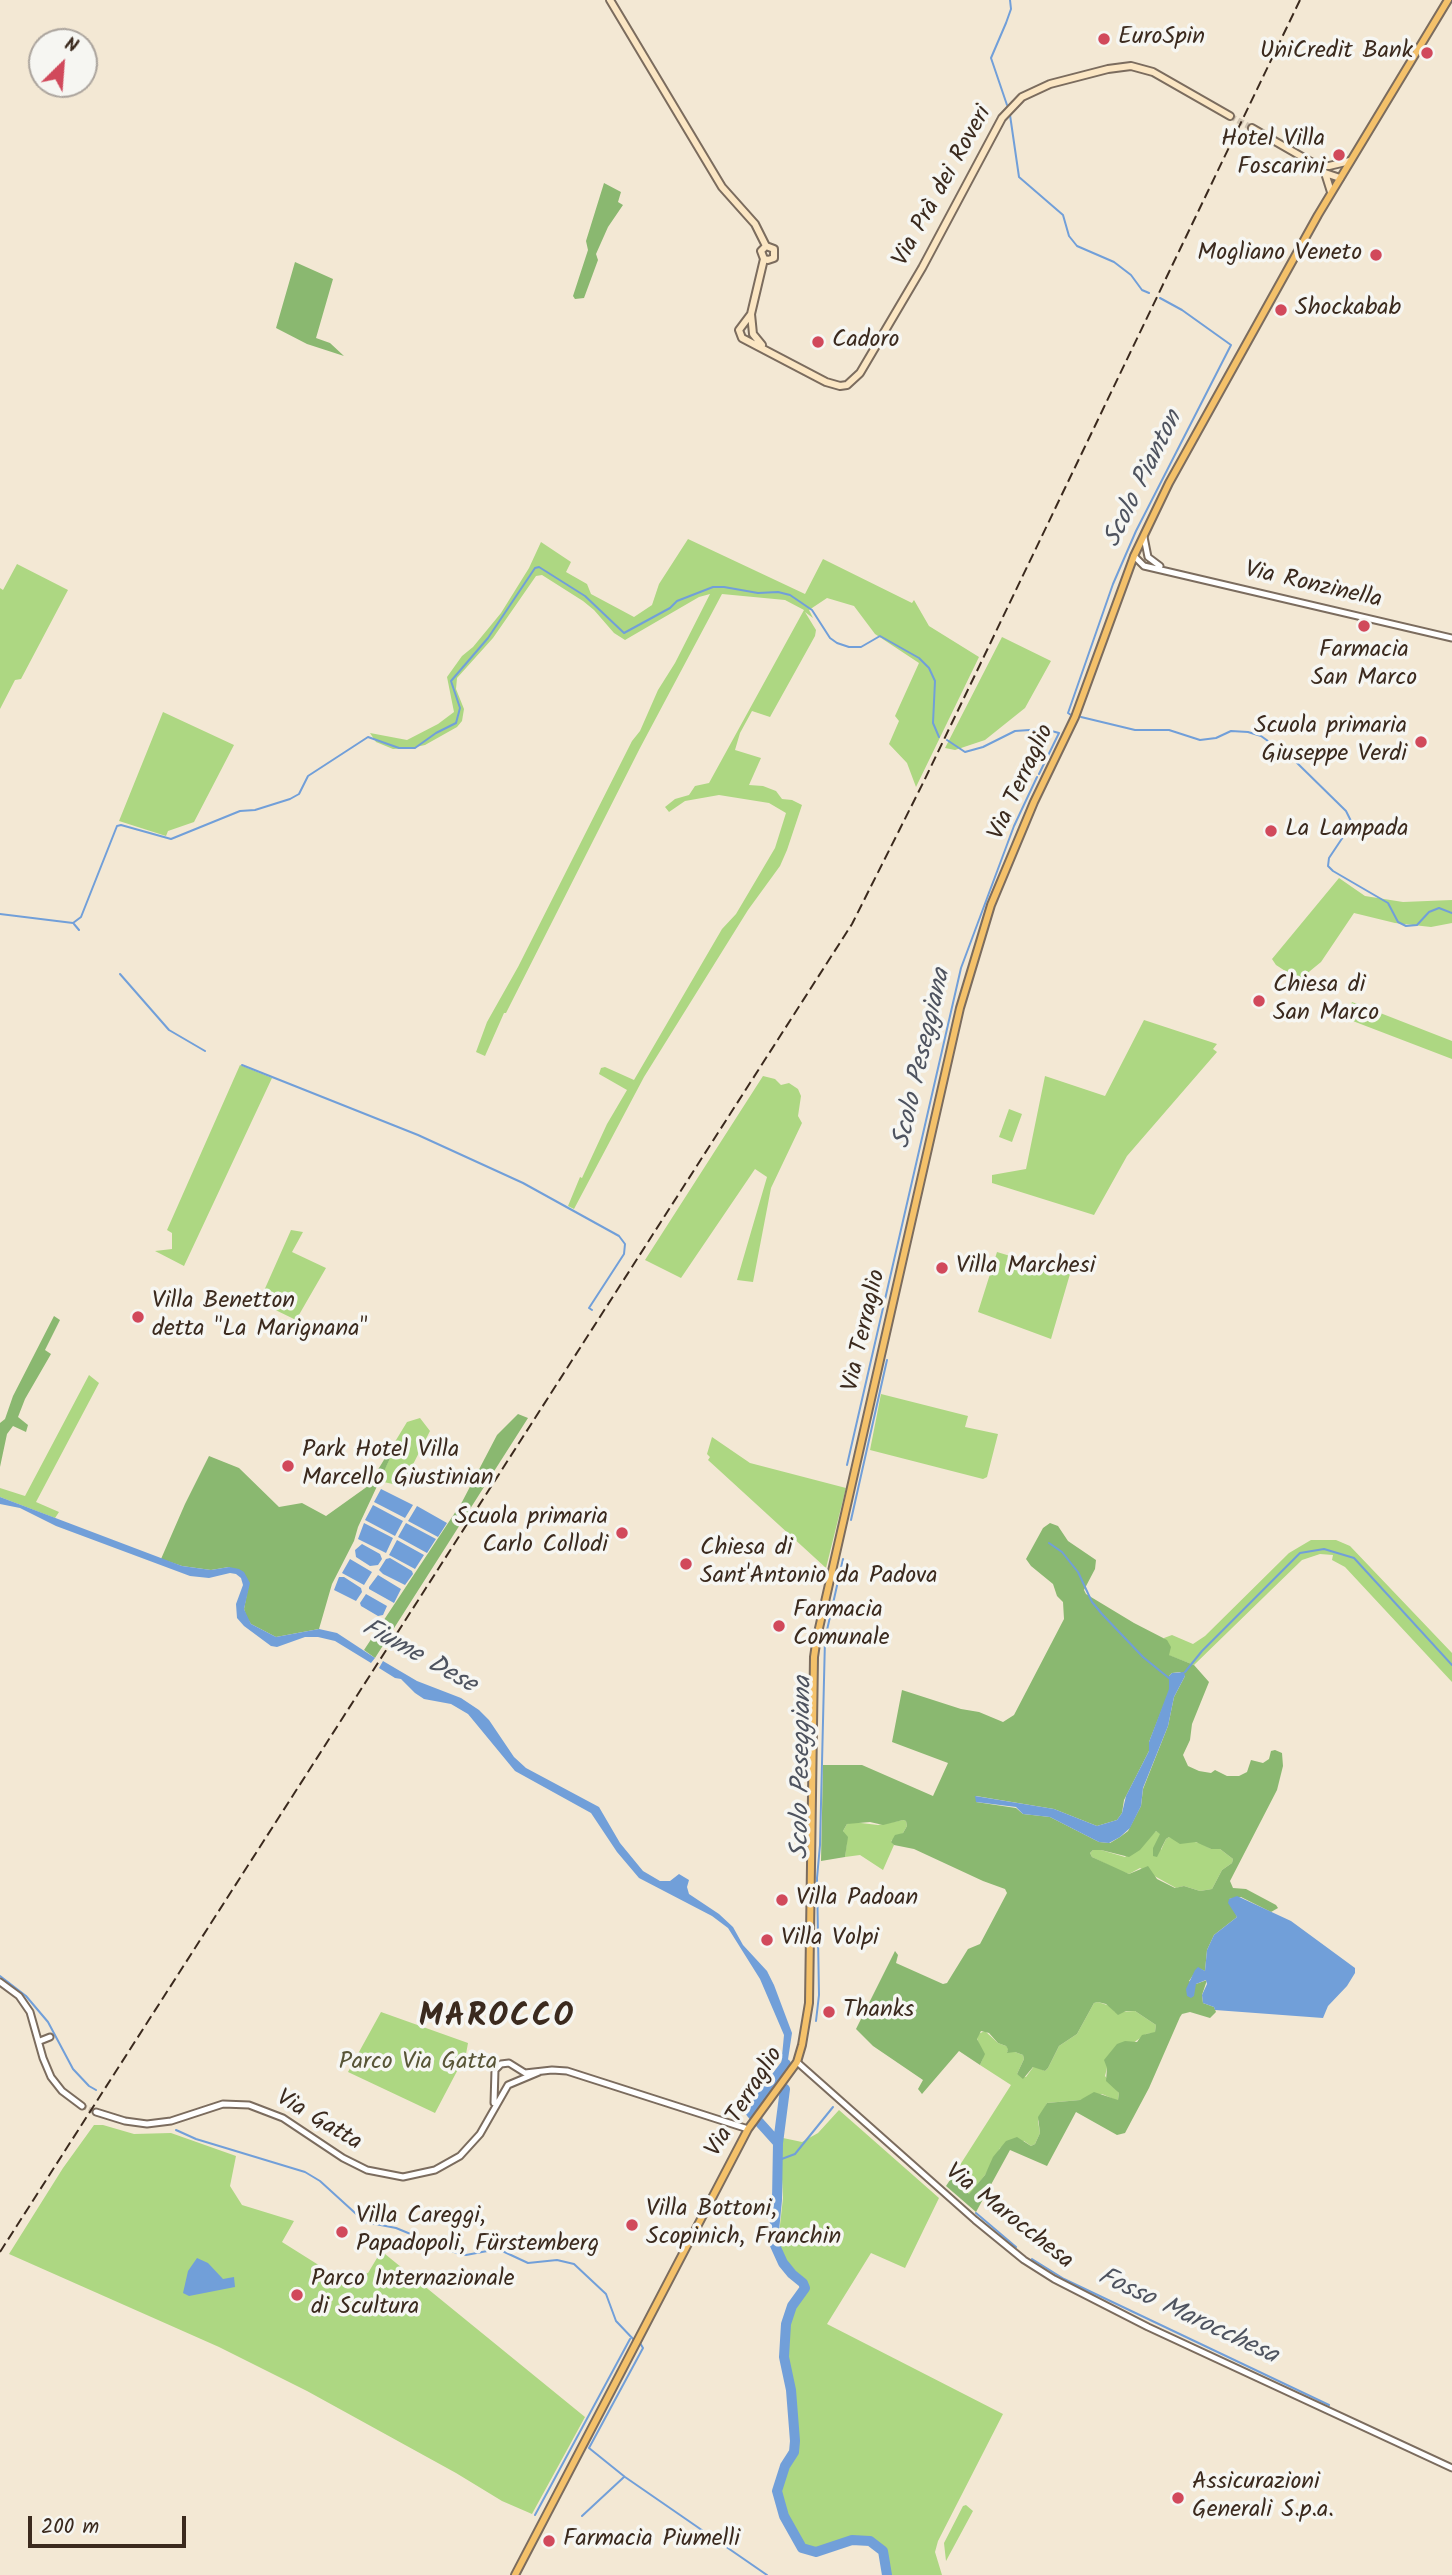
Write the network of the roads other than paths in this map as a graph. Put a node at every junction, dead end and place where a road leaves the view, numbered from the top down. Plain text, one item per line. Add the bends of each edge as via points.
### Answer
1 (610, 0) edge
2 (1448, 0) edge
3 (1230, 116) tunnel mouth
4 (1252, 128) tunnel mouth
5 (1350, 160) junction
6 (1327, 170) junction
7 (1340, 178) junction
8 (1331, 192) junction
9 (766, 246) junction
10 (764, 259) junction
11 (751, 314) junction
12 (743, 325) junction
13 (752, 326) junction
14 (751, 337) junction
15 (1144, 533) junction
16 (1134, 555) junction
17 (1148, 556) junction
18 (1144, 566) junction
19 (1166, 570) junction
20 (1125, 580) junction
21 (1452, 638) edge
22 (0, 1982) edge
23 (50, 2037) dead end
24 (40, 2041) junction
25 (797, 2062) junction
26 (514, 2066) junction
27 (539, 2072) junction
28 (495, 2077) junction
29 (510, 2084) junction
30 (82, 2106) tunnel mouth
31 (494, 2106) junction
32 (96, 2112) tunnel mouth
33 (748, 2129) junction
34 (1452, 2468) edge
35 (515, 2575) edge

1 - 9 main road via 722,187 755,223
2 - 5 main road, Via Terraglio
3 - 14 main road, Via Prà dei Roveri via 1153,72 1131,66 1050,84 1022,97 1002,118 922,268 860,373 847,386 826,382
4 - 6 main road
5 - 6 main road
5 - 7 main road, Via Terraglio
6 - 7 main road
6 - 8 main road
7 - 8 main road, Via Terraglio
8 - 15 main road, Via Terraglio
9 - 10 main road via 761,253
9 - 10 main road via 775,254
10 - 11 main road
11 - 12 main road
11 - 13 main road
12 - 13 main road
12 - 14 main road via 739,334
13 - 14 main road
15 - 16 main road, Via Terraglio
15 - 17 street
16 - 17 street
16 - 18 street
16 - 20 main road, Via Terraglio
17 - 19 street, Via Ronzinella
18 - 19 street, Via Ronzinella
18 - 20 street via 1132,570
19 - 21 street, Via Ronzinella
20 - 25 main road, Via Terraglio via 1075,717 1000,882 968,975 822,1613 814,1657 808,2003
22 - 24 street via 26,2006
23 - 24 street
24 - 30 street via 51,2077
25 - 33 main road, Via Terraglio
25 - 34 street, Via Marocchesa via 975,2220 1054,2279
26 - 27 street via 525,2073
26 - 28 street via 500,2064
26 - 29 street, Via Gatta via 517,2077
27 - 29 street
27 - 33 street via 567,2071
28 - 29 street
28 - 31 street, Via Gatta
29 - 31 street, Via Gatta
31 - 32 street, Via Gatta via 480,2134 460,2156 435,2170 403,2177 367,2170 275,2114 249,2105 223,2104 147,2124
33 - 35 main road, Via Terraglio

